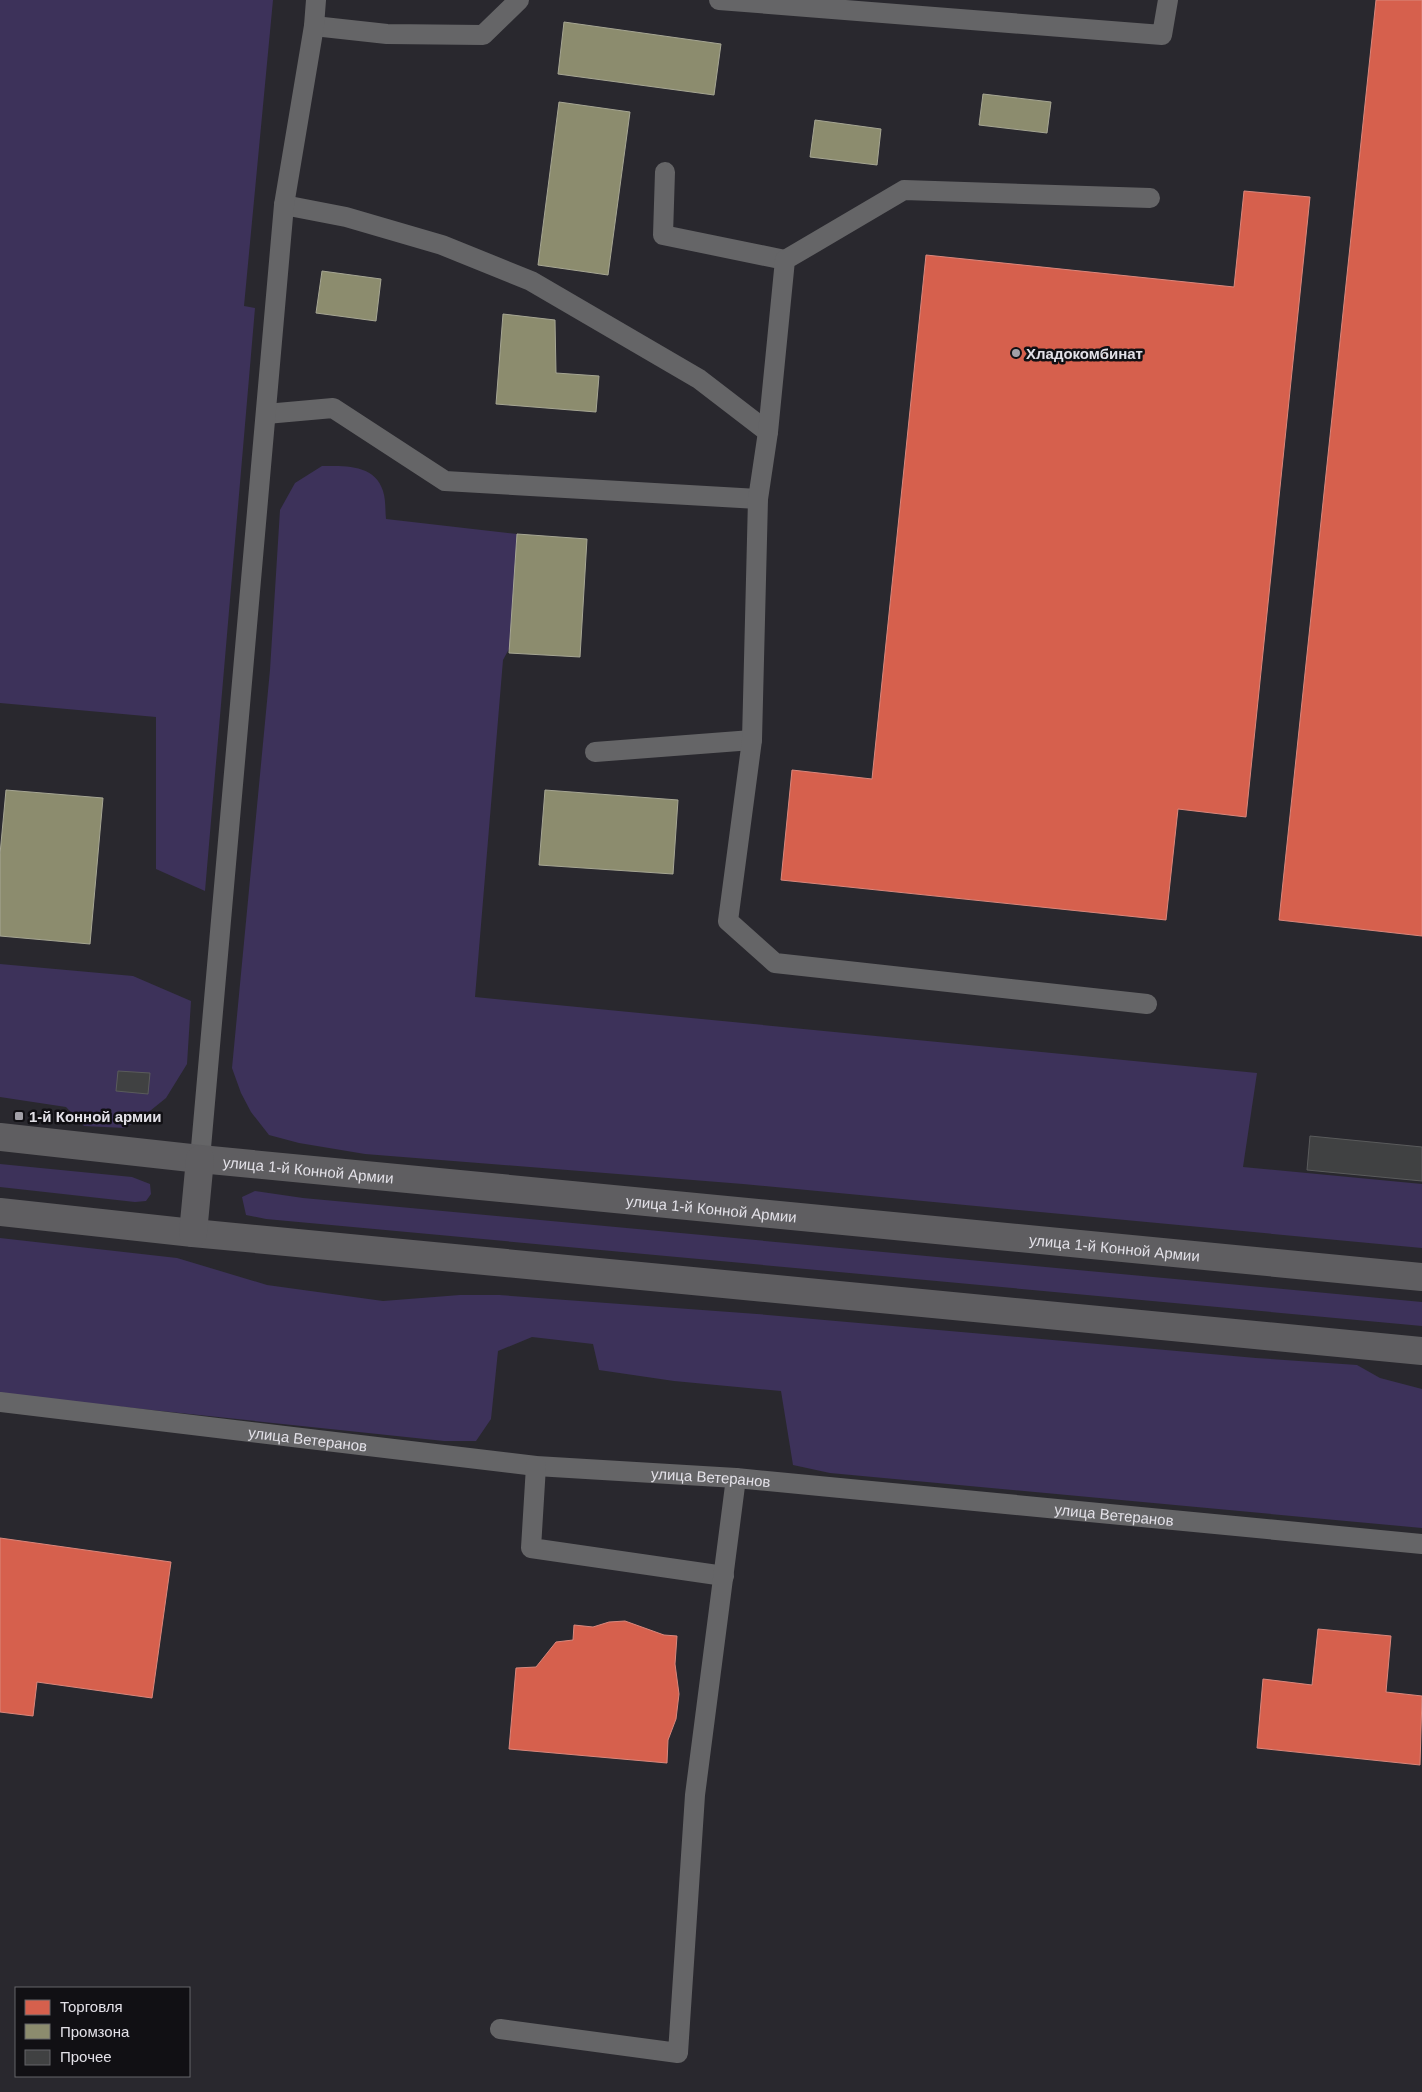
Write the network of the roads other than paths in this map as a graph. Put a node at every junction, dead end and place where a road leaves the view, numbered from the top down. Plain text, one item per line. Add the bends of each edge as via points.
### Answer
1 (316, 0) edge
2 (519, 0) edge
3 (719, 0) edge
4 (1168, 0) edge
5 (314, 26) junction
6 (664, 172) dead end
7 (1150, 198) dead end
8 (284, 205) junction
9 (785, 260) junction
10 (266, 414) junction
11 (768, 432) junction
12 (758, 499) junction
13 (752, 740) junction
14 (595, 752) dead end
15 (1147, 1004) dead end
16 (0, 1137) edge
17 (200, 1159) junction
18 (0, 1212) edge
19 (193, 1233) junction
20 (1422, 1277) edge
21 (1422, 1351) edge
22 (0, 1402) edge
23 (536, 1466) junction
24 (736, 1478) junction
25 (1422, 1544) edge
26 (724, 1576) junction
27 (500, 2029) dead end

1 - 5 lane
2 - 5 lane via 483,35 387,34
3 - 4 lane via 1162,35
5 - 8 lane
6 - 9 lane via 663,235
7 - 9 lane via 904,190
8 - 10 lane
8 - 11 lane via 346,217 442,245 530,281 699,379
9 - 11 lane
10 - 12 lane via 333,408 445,481
10 - 17 lane
11 - 12 lane
12 - 13 lane
13 - 14 lane
13 - 15 lane via 728,921 775,963
16 - 17 main road, улица 1-й Конной Армии
17 - 19 main road
17 - 20 main road, улица 1-й Конной Армии
18 - 19 main road
19 - 21 main road
22 - 23 lane, улица Ветеранов
23 - 24 lane, улица Ветеранов
23 - 26 lane via 531,1548
24 - 25 lane, улица Ветеранов
24 - 26 lane
26 - 27 lane via 695,1795 678,2053

